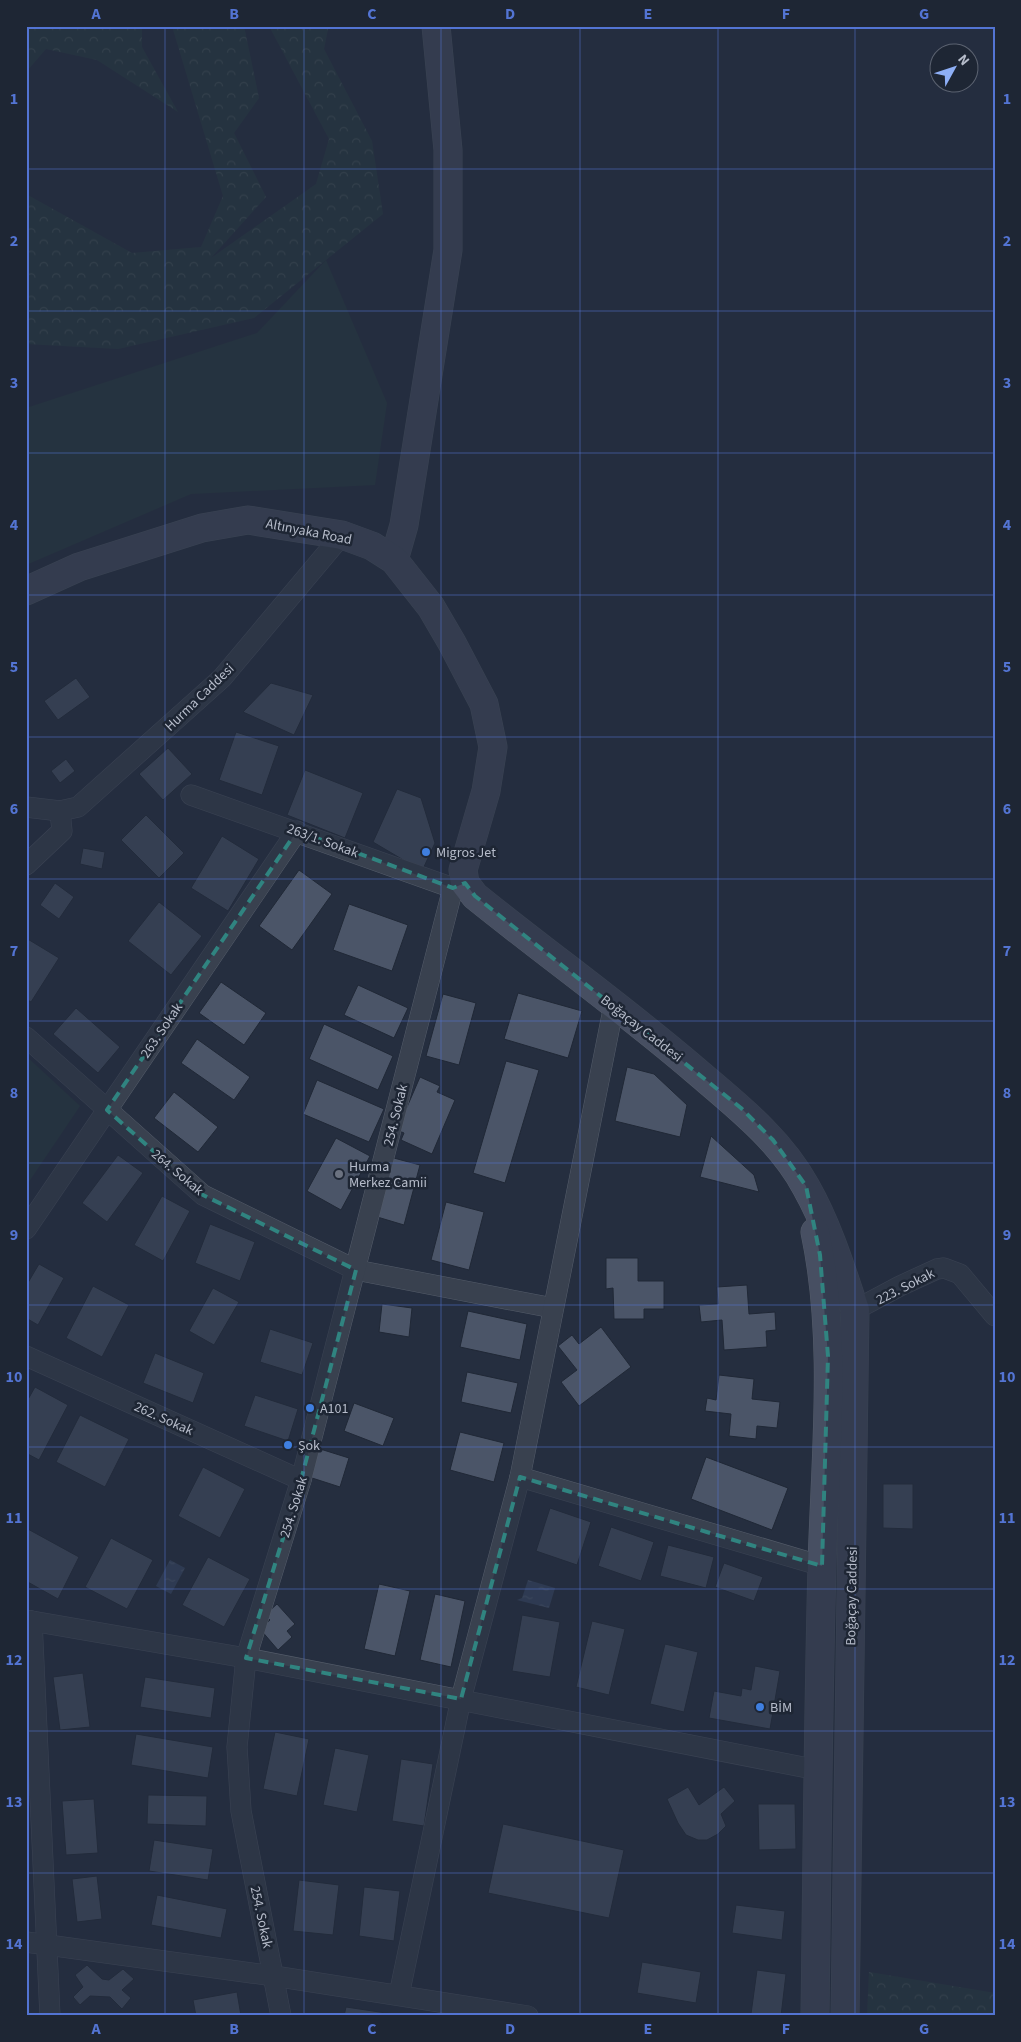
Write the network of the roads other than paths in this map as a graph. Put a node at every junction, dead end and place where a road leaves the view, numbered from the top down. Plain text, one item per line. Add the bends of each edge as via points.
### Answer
1 (436, 26) edge
2 (342, 534) junction
3 (394, 560) junction
4 (26, 591) edge
5 (192, 795) dead end
6 (26, 807) edge
7 (60, 811) junction
8 (297, 831) junction
9 (26, 865) edge
10 (459, 885) junction
11 (614, 1005) junction
12 (26, 1037) edge
13 (106, 1110) junction
14 (806, 1186) junction
15 (26, 1229) edge
16 (356, 1270) junction
17 (554, 1308) junction
18 (855, 1310) junction
19 (995, 1316) edge
20 (26, 1356) edge
21 (520, 1477) junction
22 (301, 1480) junction
23 (822, 1566) junction
24 (29, 1620) edge
25 (246, 1658) junction
26 (461, 1699) junction
27 (818, 1770) junction
28 (26, 1942) edge
29 (46, 1945) junction
30 (274, 1976) junction
31 (399, 1995) junction
32 (50, 2016) edge
33 (281, 2016) edge
34 (528, 2016) edge
35 (815, 2016) edge
36 (845, 2016) edge

1 - 3 main road via 448,150 448,250 404,525
2 - 3 main road, Altınyaka Road via 372,546
2 - 4 main road, Altınyaka Road via 248,520 202,528 79,567
2 - 7 street, Hurma Caddesi via 222,678 78,807
3 - 10 main road, Altınyaka Road via 431,607 452,643 484,704 493,747 486,791
5 - 8 street, 263/1. Sokak
6 - 7 street, Hurma Caddesi
7 - 9 street via 62,831
8 - 10 street, 263/1. Sokak
8 - 13 street, 263. Sokak
10 - 11 main road, Boğaçay Caddesi
10 - 16 street, 254. Sokak
11 - 14 main road, Boğaçay Caddesi via 741,1108 773,1140
11 - 17 street
12 - 13 street, 264. Sokak
13 - 15 street, 263. Sokak
13 - 16 street, 264. Sokak via 203,1194
14 - 18 main road, Boğaçay Caddesi via 835,1247
14 - 23 main road, Boğaçay Caddesi via 820,1254 828,1356
16 - 17 street, 264. Sokak
16 - 22 street, 254. Sokak
17 - 21 street
18 - 19 street, 223. Sokak via 936,1269 944,1268 966,1279
18 - 36 main road, Boğaçay Caddesi
20 - 22 street, 262. Sokak
21 - 23 street
21 - 26 street
22 - 25 street, 254. Sokak
23 - 27 main road, Boğaçay Caddesi
24 - 25 street
24 - 29 street
25 - 26 street
25 - 30 street, 254. Sokak via 237,1747 240,1811
26 - 27 street
26 - 31 street
27 - 35 main road, Boğaçay Caddesi
28 - 29 street
29 - 30 street
29 - 32 street
30 - 31 street
30 - 33 street, 254. Sokak
31 - 34 street

